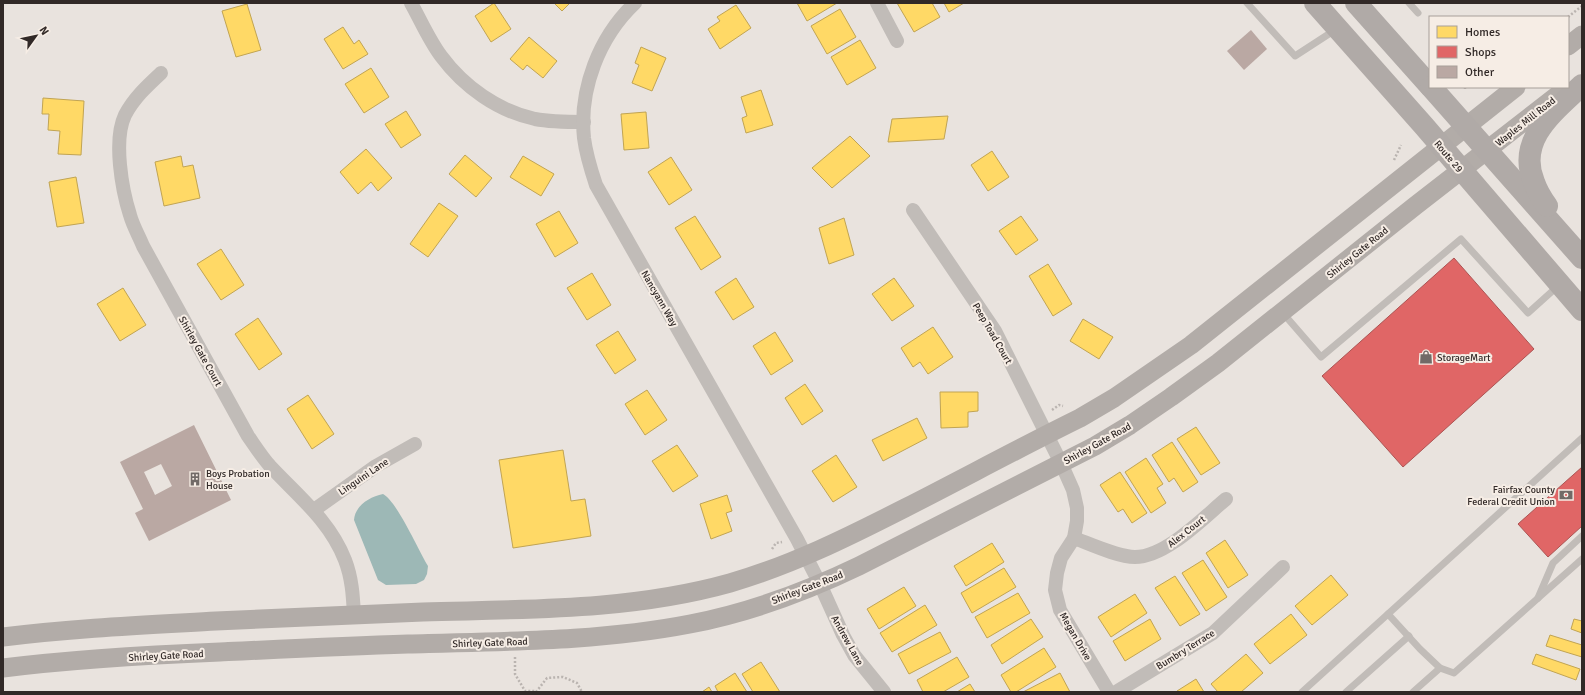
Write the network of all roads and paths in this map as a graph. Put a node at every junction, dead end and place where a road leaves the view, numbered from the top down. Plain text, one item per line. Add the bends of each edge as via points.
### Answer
1 (412, 3) edge
2 (635, 3) edge
3 (877, 3) edge
4 (1247, 3) edge
5 (1315, 3) edge
6 (1356, 3) edge
7 (1409, 3) edge
8 (1582, 6) edge
9 (1418, 13) dead end
10 (1569, 16) edge
11 (1338, 28) junction
12 (1582, 35) edge
13 (897, 41) dead end
14 (1569, 45) edge
15 (161, 72) dead end
16 (1582, 77) edge
17 (1582, 85) edge
18 (1429, 86) edge
19 (1569, 87) edge
20 (1431, 88) edge
21 (1515, 88) edge
22 (1568, 88) edge
23 (584, 122) junction
24 (1466, 127) junction
25 (1441, 147) junction
26 (1487, 151) junction
27 (1461, 170) junction
28 (913, 210) dead end
29 (1582, 257) edge
30 (1560, 285) junction
31 (1582, 310) edge
32 (1282, 312) junction
33 (1065, 407) dead end
34 (1043, 427) junction
35 (1582, 438) edge
36 (414, 444) dead end
37 (1062, 463) junction
38 (1226, 499) dead end
39 (314, 510) junction
40 (1582, 536) edge
41 (1074, 538) junction
42 (797, 539) junction
43 (769, 552) dead end
44 (806, 556) junction
45 (1582, 559) edge
46 (1283, 566) dead end
47 (820, 584) junction
48 (1537, 600) junction
49 (354, 614) junction
50 (1388, 614) junction
51 (1408, 636) junction
52 (3, 637) edge
53 (516, 653) dead end
54 (3, 668) edge
55 (1440, 668) junction
56 (536, 691) edge
57 (582, 692) edge
58 (884, 692) edge
59 (1109, 692) edge
60 (1116, 692) edge
61 (1302, 692) edge
62 (1346, 692) edge
63 (1413, 692) edge

1 - 23 street via 441,56 457,75 480,94 497,105 525,116 562,122
2 - 23 street, Nancyann Way via 601,48 586,91
3 - 13 street
4 - 11 lane via 1295,56
5 - 11 main road, Route 29
6 - 18 main road
7 - 9 lane
8 - 10 path
11 - 25 main road, Route 29
12 - 14 main road
15 - 39 street, Shirley Gate Court via 132,102 121,128 120,167 130,216 143,246 248,436 270,465
16 - 19 main road, Waples Mill Road
17 - 29 main road via 1548,117 1529,152 1529,166 1533,182 1554,218
20 - 24 main road
21 - 24 main road
22 - 26 main road, Waples Mill Road
23 - 42 street, Nancyann Way via 587,155 596,185
24 - 25 main road
24 - 26 main road
25 - 27 main road, Route 29
25 - 34 main road via 1191,345 1080,418
26 - 27 main road, Shirley Gate Road
26 - 29 main road
27 - 30 main road, Route 29
27 - 32 main road, Shirley Gate Road
28 - 34 street, Peep Toad Court via 995,331
30 - 31 main road, Route 29
30 - 32 lane via 1528,313 1461,239 1321,357
32 - 37 main road, Shirley Gate Road via 1171,398
33 - 34 path via 1059,405
34 - 37 street, Peep Toad Court
34 - 44 main road via 845,538
35 - 50 lane
36 - 39 street, Linguini Lane via 376,466
37 - 41 street, Megan Drive via 1077,508
37 - 47 main road, Shirley Gate Road
38 - 41 street, Alex Court via 1179,539 1158,552 1135,557 1109,552
39 - 49 street, Shirley Gate Court via 329,528 345,561 351,581
40 - 48 lane via 1553,563
41 - 59 street, Megan Drive via 1061,558 1054,590 1060,610
42 - 43 path via 776,543
42 - 44 street, Nancyann Way
44 - 47 street, Nancyann Way
44 - 49 main road via 730,582 638,602 553,609
45 - 48 lane
46 - 60 street, Bumbry Terrace via 1213,633
47 - 54 main road, Shirley Gate Road via 738,612 690,624 600,637 138,656
47 - 58 street, Andrew Lane via 854,655
48 - 55 lane via 1454,674
49 - 52 main road via 136,625
50 - 51 lane
50 - 61 lane
51 - 55 lane
51 - 62 lane
53 - 56 path via 515,674 525,691
55 - 63 lane
56 - 57 path via 547,678 563,678 577,683

